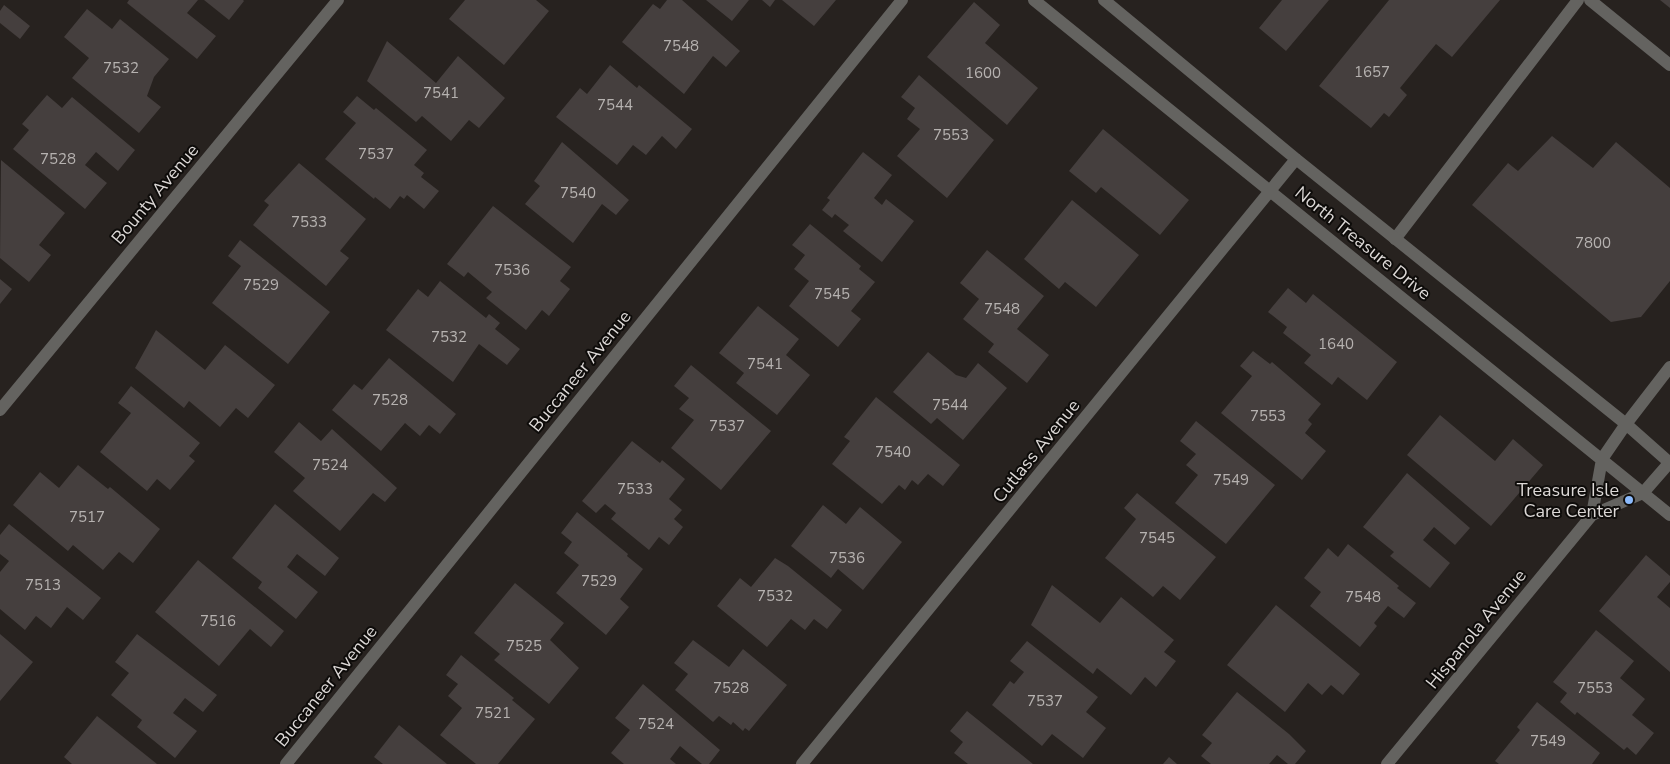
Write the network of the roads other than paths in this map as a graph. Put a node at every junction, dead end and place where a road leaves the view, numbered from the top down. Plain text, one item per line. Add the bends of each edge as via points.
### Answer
1 (338, 0) edge
2 (902, 0) edge
3 (1034, 0) edge
4 (1104, 0) edge
5 (1578, 0) edge
6 (1590, 0) edge
7 (1670, 65) edge
8 (1296, 159) junction
9 (1270, 191) junction
10 (1395, 239) junction
11 (1670, 367) edge
12 (0, 410) edge
13 (1626, 424) junction
14 (1602, 459) junction
15 (1670, 462) edge
16 (1643, 493) junction
17 (1592, 515) junction
18 (1670, 515) edge
19 (286, 764) edge
20 (802, 764) edge
21 (1387, 764) edge

1 - 12 street, Bounty Avenue
2 - 19 street, Buccaneer Avenue
3 - 9 street, North Treasure Drive
4 - 8 street, North Treasure Drive
5 - 10 street
6 - 7 street
8 - 9 street, Cutlass Avenue
8 - 10 street, North Treasure Drive
9 - 14 street, North Treasure Drive
9 - 20 street, Cutlass Avenue
10 - 13 street, North Treasure Drive
11 - 13 street, Hispanola Avenue
13 - 14 street, Hispanola Avenue
13 - 15 street, North Treasure Drive
14 - 16 street, North Treasure Drive
14 - 17 street, Hispanola Avenue
15 - 16 street, Hispanola Avenue
16 - 17 street, Hispanola Avenue
16 - 18 street, North Treasure Drive
17 - 21 street, Hispanola Avenue

